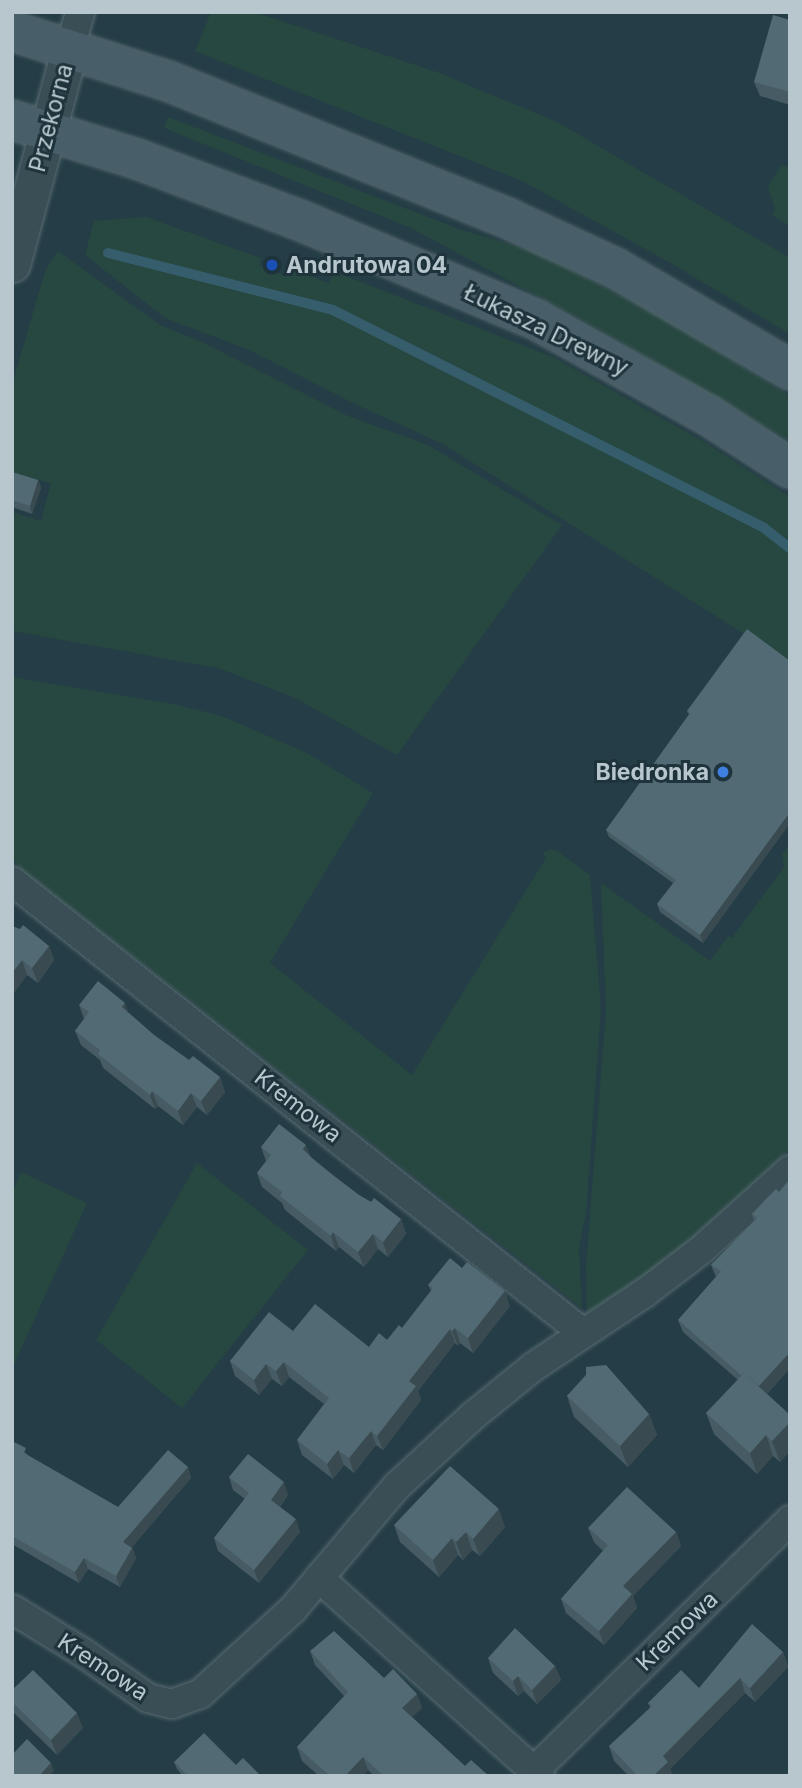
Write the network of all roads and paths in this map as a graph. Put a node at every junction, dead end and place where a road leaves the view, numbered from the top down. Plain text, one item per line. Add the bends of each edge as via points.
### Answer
1 (80, 12) edge
2 (12, 31) edge
3 (70, 48) junction
4 (12, 120) edge
5 (48, 131) junction
6 (12, 264) edge
7 (790, 370) edge
8 (790, 468) edge
9 (12, 881) edge
10 (790, 1170) edge
11 (583, 1333) junction
12 (790, 1520) edge
13 (319, 1578) junction
14 (12, 1609) edge
15 (537, 1773) edge

1 - 3 street, Przekorna
2 - 3 main road
3 - 5 street, Przekorna
3 - 7 main road via 168,81 509,219 615,268
4 - 5 main road, Łukasza Drewny
5 - 6 street, Przekorna
5 - 8 main road, Łukasza Drewny via 297,219 537,320 708,415
9 - 11 street, Kremowa
10 - 11 street, Kremowa via 701,1250
11 - 13 street, Kremowa via 474,1415 397,1486
12 - 15 street, Kremowa
13 - 14 street, Kremowa via 293,1609 212,1685 187,1701 172,1704 148,1698
13 - 15 street, Kremowa

